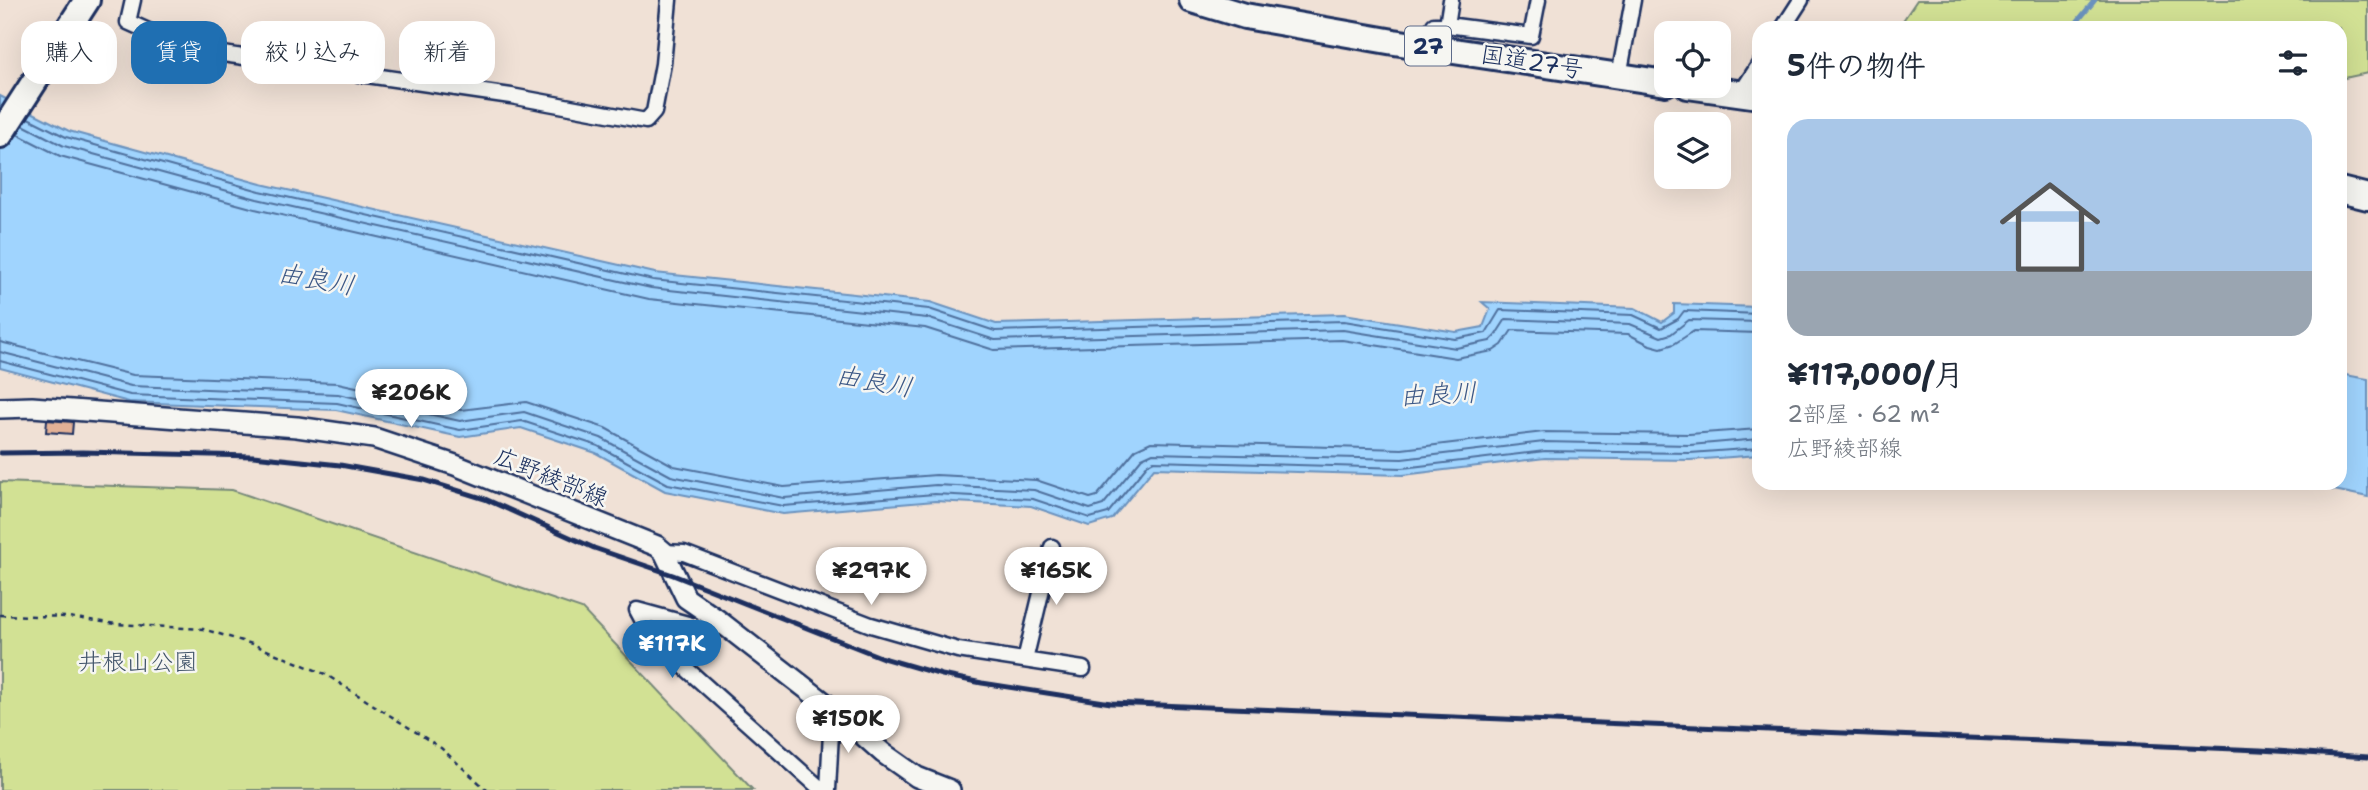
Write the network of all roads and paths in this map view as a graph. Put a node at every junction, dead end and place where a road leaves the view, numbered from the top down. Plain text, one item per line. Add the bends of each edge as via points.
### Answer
1 (87, 0) edge
2 (133, 0) edge
3 (669, 0) edge
4 (1192, 0) edge
5 (1451, 0) edge
6 (1538, 0) edge
7 (1633, 0) edge
8 (1801, 0) edge
9 (1788, 21) edge
10 (1447, 25) junction
11 (1430, 46) junction
12 (1619, 76) junction
13 (1654, 81) edge
14 (1731, 92) edge
15 (1750, 95) edge
16 (0, 135) edge
17 (2347, 192) edge
18 (2368, 197) edge
19 (0, 408) edge
20 (1052, 547) dead end
21 (664, 552) junction
22 (0, 615) edge
23 (718, 620) junction
24 (1025, 660) junction
25 (1083, 669) dead end
26 (839, 714) junction
27 (487, 790) edge
28 (822, 790) edge
29 (828, 790) edge
30 (950, 790) edge

1 - 16 highway
2 - 3 street via 128,22 177,44 209,52 511,96 646,121 654,112
4 - 11 highway, 国道27号 / 27 via 1245,16
5 - 10 street
6 - 10 street via 1531,36
7 - 12 street
8 - 9 street
10 - 11 street via 1434,26
11 - 12 highway, 国道27号 / 27
12 - 13 highway, 国道27号 / 27
14 - 15 highway
17 - 18 highway
19 - 21 main road, 広野綾部線 via 270,425 374,438 517,489
20 - 24 street
21 - 23 main road via 686,598
21 - 24 street via 684,553 871,625 958,650
22 - 27 path via 203,629 252,643 325,674 441,748
23 - 26 main road
23 - 28 street via 713,631 637,610 652,638
24 - 25 street
26 - 29 street via 831,733
26 - 30 main road via 917,777

